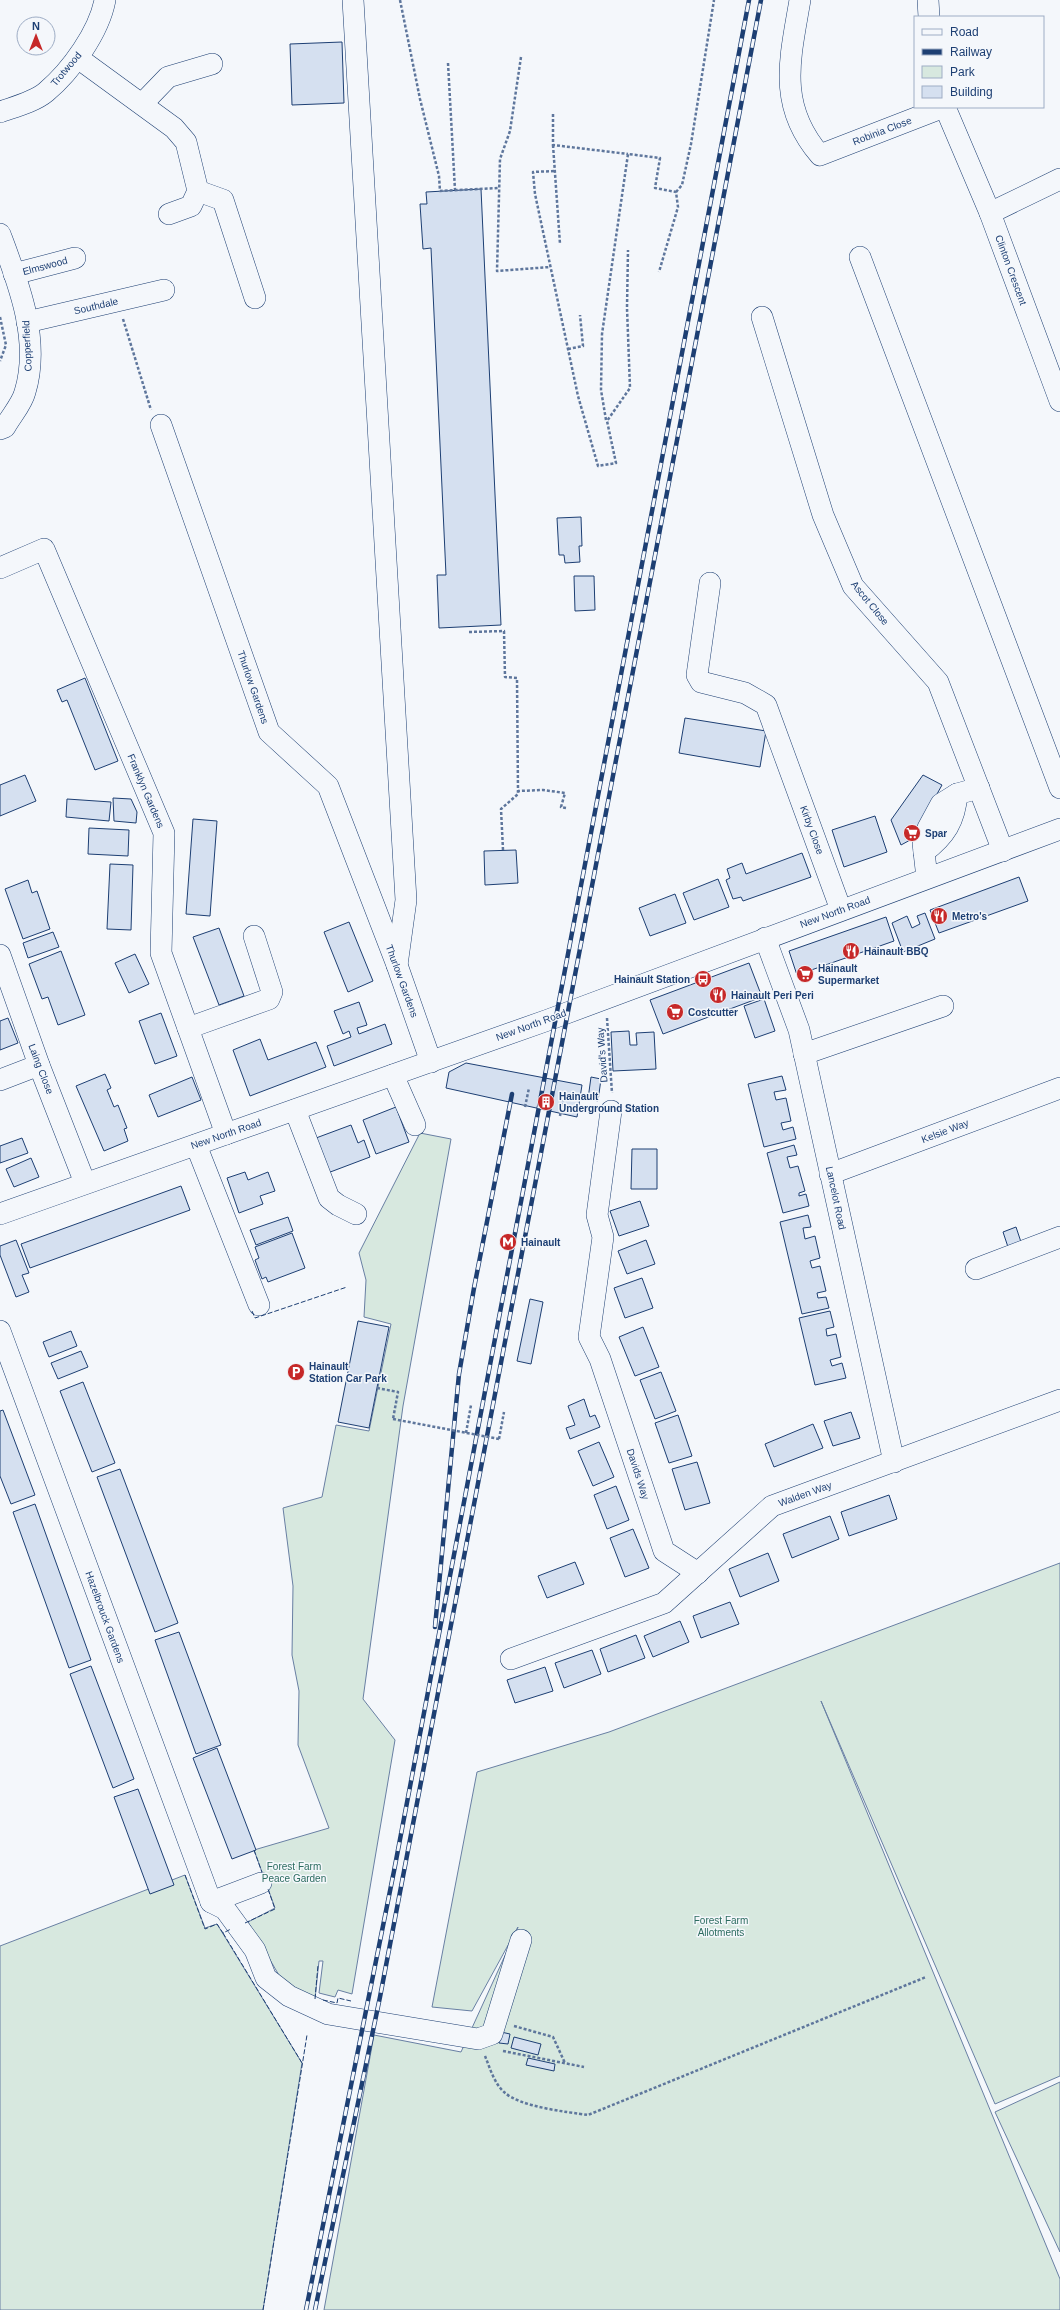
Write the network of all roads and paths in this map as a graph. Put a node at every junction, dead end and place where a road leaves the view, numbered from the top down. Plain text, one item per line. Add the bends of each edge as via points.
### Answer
1 (105, 0) edge
2 (353, 0) edge
3 (400, 0) edge
4 (714, 0) edge
5 (800, 0) edge
6 (928, 0) edge
7 (929, 16) edge
8 (521, 57) dead end
9 (78, 58) junction
10 (448, 63) dead end
11 (212, 64) dead end
12 (142, 104) junction
13 (941, 108) edge
14 (944, 108) edge
15 (0, 112) edge
16 (553, 114) dead end
17 (553, 145) junction
18 (628, 154) junction
19 (554, 171) junction
20 (1060, 179) edge
21 (498, 188) junction
22 (455, 190) junction
23 (198, 191) junction
24 (676, 192) junction
25 (990, 213) junction
26 (169, 214) dead end
27 (0, 234) edge
28 (560, 244) dead end
29 (628, 250) dead end
30 (860, 257) dead end
31 (75, 258) dead end
32 (550, 267) junction
33 (659, 272) dead end
34 (14, 274) junction
35 (164, 290) dead end
36 (255, 298) dead end
37 (118, 301) junction
38 (580, 315) dead end
39 (0, 317) edge
40 (762, 317) dead end
41 (27, 322) junction
42 (568, 349) junction
43 (0, 361) edge
44 (1060, 401) edge
45 (607, 421) junction
46 (161, 425) joint
47 (0, 429) edge
48 (0, 568) edge
49 (710, 583) dead end
50 (469, 632) dead end
51 (979, 788) junction
52 (1060, 788) edge
53 (518, 791) junction
54 (566, 808) dead end
55 (1060, 829) edge
56 (503, 850) dead end
57 (1003, 851) junction
58 (926, 878) junction
59 (841, 910) junction
60 (254, 936) dead end
61 (765, 938) junction
62 (0, 955) edge
63 (397, 965) junction
64 (606, 998) junction
65 (943, 1006) dead end
66 (188, 1028) junction
67 (804, 1054) junction
68 (431, 1062) junction
69 (39, 1065) junction
70 (394, 1075) junction
71 (0, 1080) edge
72 (529, 1088) dead end
73 (1060, 1088) edge
74 (564, 1094) dead end
75 (525, 1107) dead end
76 (295, 1110) junction
77 (611, 1111) joint
78 (560, 1116) dead end
79 (415, 1125) dead end
80 (226, 1134) junction
81 (196, 1144) junction
82 (830, 1174) junction
83 (85, 1183) junction
84 (0, 1214) edge
85 (356, 1214) dead end
86 (1060, 1237) edge
87 (1060, 1250) edge
88 (259, 1305) dead end
89 (0, 1332) edge
90 (377, 1388) dead end
91 (1060, 1400) edge
92 (471, 1405) dead end
93 (504, 1412) dead end
94 (466, 1433) junction
95 (894, 1462) junction
96 (698, 1573) junction
97 (511, 1659) dead end
98 (261, 1883) dead end
99 (211, 1902) junction
100 (521, 1940) dead end
101 (926, 1977) dead end
102 (496, 2020) junction
103 (480, 2043) junction
104 (566, 2063) junction
105 (584, 2067) dead end

1 - 9 street, Trotwood via 102,17
2 - 63 street via 406,900
3 - 22 path via 439,176 440,191
4 - 24 path via 691,144 682,185
5 - 13 street, Robinia Close via 790,56 789,82 802,132 820,155
6 - 7 street
8 - 21 path via 510,131 500,159
9 - 12 street
9 - 15 street, Trotwood via 45,93
10 - 22 path
11 - 12 street via 168,77
12 - 23 street via 174,128 186,142
14 - 25 street, Robinia Close
16 - 17 path
17 - 18 path
17 - 19 path
18 - 24 path via 660,158 655,188
18 - 45 path via 602,334 601,390
19 - 28 path
19 - 32 path via 533,172 538,212
20 - 25 street
21 - 22 path
21 - 32 path via 497,271
23 - 26 street via 191,206
23 - 36 street via 223,200
24 - 33 path via 678,207
25 - 44 street, Clinton Crescent
27 - 34 street, Copperfield
29 - 45 path via 630,388
30 - 52 street
31 - 34 street, Elmswood
32 - 42 path
34 - 41 street, Copperfield
35 - 37 street, Southdale
37 - 41 street, Southdale
37 - 46 path via 151,412
38 - 42 path via 583,346
39 - 43 path via 6,345
40 - 51 street, Ascot Close via 823,515 853,586 938,682
41 - 47 street, Copperfield via 29,374 25,394 4,427
42 - 45 path via 583,417 598,466 616,463
46 - 63 street, Thurlow Gardens via 269,732 328,786
48 - 66 street, Franklyn Gardens via 44,549 164,833 161,953
49 - 59 street, Kirby Close via 697,675 701,682 745,692 766,705
50 - 53 path via 504,631 505,677 517,678
51 - 57 street, Ascot Close
51 - 58 street via 957,794 941,804 923,843
53 - 54 path via 542,790 564,794 561,807
53 - 56 path via 518,794 501,809
55 - 57 street, New North Road
57 - 58 street, New North Road
58 - 59 street, New North Road
59 - 61 street, New North Road
60 - 66 street via 272,992 269,999
61 - 64 street, New North Road
61 - 67 street, Lancelot Road via 799,1030
62 - 69 street, Laing Close
63 - 68 street, Thurlow Gardens
64 - 68 street, New North Road
64 - 77 path, David's Way via 612,1082
65 - 67 street
66 - 80 street, Franklyn Gardens
67 - 82 street, Lancelot Road
68 - 70 street, New North Road
69 - 71 street
69 - 83 street, Laing Close
70 - 76 street, New North Road
70 - 79 street
72 - 75 path
73 - 82 street, Kelsie Way
74 - 78 path
76 - 80 street, New North Road
76 - 85 street via 329,1198
77 - 96 street, Davids Way via 597,1215 603,1237 589,1337 600,1359 664,1551
80 - 81 street, New North Road
81 - 83 street, New North Road
81 - 88 street
82 - 95 street, Lancelot Road
83 - 84 street, New North Road
86 - 87 street via 985,1272
89 - 99 street, Hazelbrouck Gardens
90 - 94 path, bridge via 398,1392 393,1419
91 - 95 street, Walden Way
92 - 94 path
93 - 94 path, bridge via 499,1440
95 - 96 street, Walden Way via 772,1506
96 - 97 street, Walden Way via 664,1603
98 - 99 street
99 - 103 street via 225,1909 255,1950 266,1978 289,1996 328,2014
100 - 102 street
101 - 103 path via 588,2115 551,2110 505,2093 492,2075
102 - 103 street via 492,2034
102 - 104 path via 553,2037
103 - 104 path
104 - 105 path

